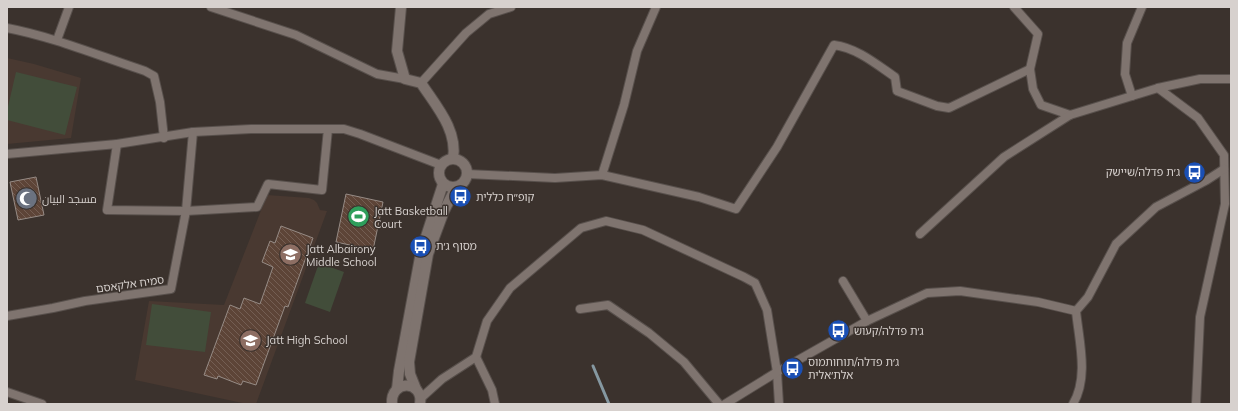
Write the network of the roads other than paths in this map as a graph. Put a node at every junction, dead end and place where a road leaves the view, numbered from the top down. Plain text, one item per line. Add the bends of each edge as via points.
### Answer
1 (69, 7) edge
2 (211, 7) edge
3 (401, 7) edge
4 (511, 7) edge
5 (656, 7) edge
6 (1014, 7) edge
7 (1142, 7) edge
8 (7, 28) edge
9 (57, 40) junction
10 (1030, 69) junction
11 (405, 79) junction
12 (1231, 79) edge
13 (421, 83) junction
14 (1158, 88) junction
15 (1132, 96) junction
16 (1070, 115) junction
17 (328, 129) junction
18 (193, 132) junction
19 (164, 138) junction
20 (118, 144) junction
21 (1227, 153) edge
22 (7, 154) edge
23 (453, 159) junction
24 (441, 165) junction
25 (1224, 169) junction
26 (467, 174) junction
27 (602, 175) junction
28 (443, 184) junction
29 (456, 187) junction
30 (186, 211) junction
31 (920, 234) dead end
32 (843, 281) dead end
33 (580, 309) dead end
34 (1076, 311) junction
35 (7, 316) edge
36 (867, 321) junction
37 (476, 357) junction
38 (777, 372) junction
39 (397, 389) junction
40 (7, 392) edge
41 (419, 397) edge
42 (42, 404) edge
43 (392, 404) edge
44 (495, 404) edge
45 (719, 404) edge
46 (725, 404) edge
47 (779, 404) edge
48 (1073, 404) edge
49 (1196, 404) edge

1 - 9 street
2 - 11 street via 296,35 377,74
3 - 11 street via 397,51
4 - 13 street via 489,14 466,33
5 - 27 street via 637,50 624,104
6 - 10 street via 1038,34
7 - 15 street via 1127,43 1125,74
8 - 9 street
9 - 19 street via 154,76
10 - 16 street via 1034,89 1041,105
10 - 27 street via 949,108 897,91 895,77 846,47 834,45 777,146 736,209 699,197
11 - 13 street
12 - 14 street via 1200,80
13 - 23 street via 451,133 455,148
14 - 15 street
14 - 21 street via 1198,118
15 - 16 street
16 - 31 street via 1004,158
17 - 18 street
17 - 24 street via 344,129 360,134
17 - 30 street via 322,190 268,184 257,207
18 - 19 street
18 - 30 street, סמיח אלקאסם
19 - 20 street
20 - 22 street
20 - 30 street via 107,210
21 - 25 street
23 - 24 street
23 - 26 street via 462,162
24 - 28 street via 439,177
25 - 34 street via 1156,208 1116,244 1088,297
25 - 49 street via 1225,204 1200,317
26 - 27 street via 555,178
26 - 29 street via 464,183
28 - 29 street
28 - 39 street via 421,252
29 - 41 street via 428,254 409,362 410,374
30 - 35 street, סמיח אלקאסם via 171,289
32 - 36 street
33 - 45 street via 608,305 614,309 684,362
34 - 36 street via 1038,302 960,291 927,292
34 - 48 street via 1082,368 1078,396
36 - 38 street
37 - 38 street via 487,321 510,288 581,228 606,221 643,230 744,276 755,284 767,310
37 - 41 street
37 - 44 street via 492,390
38 - 46 street
38 - 47 street
39 - 41 street via 407,385
39 - 43 street
40 - 42 street

